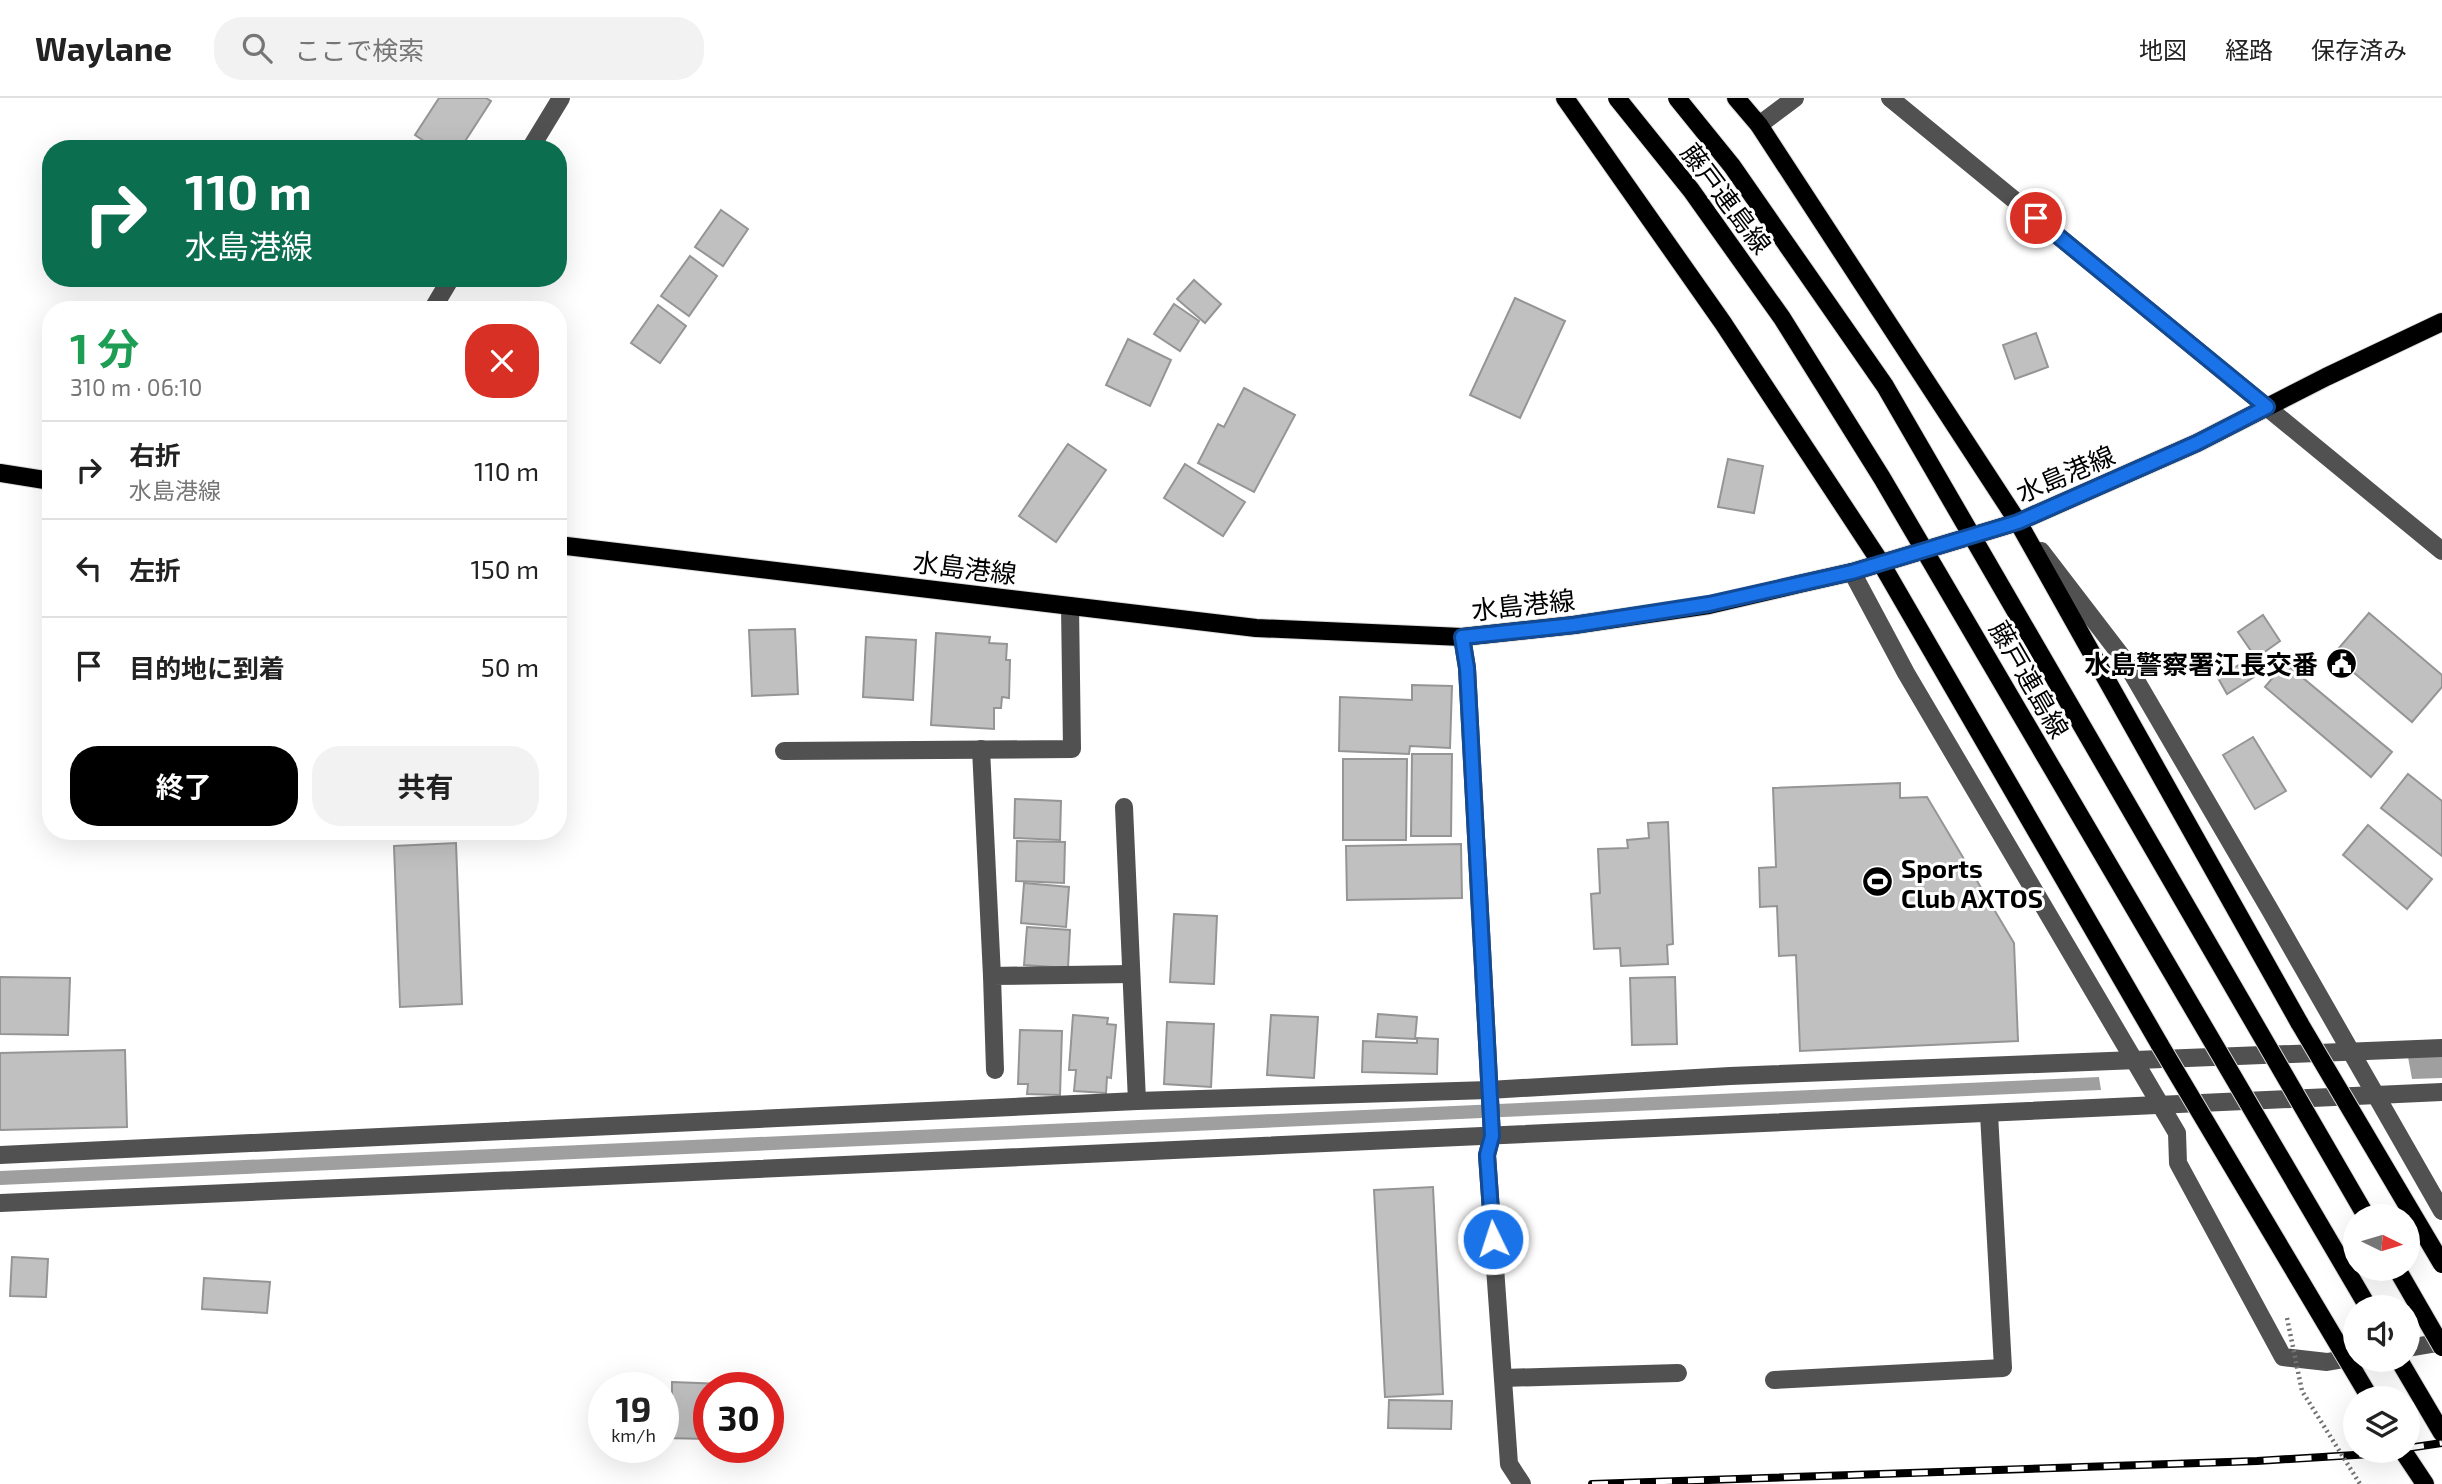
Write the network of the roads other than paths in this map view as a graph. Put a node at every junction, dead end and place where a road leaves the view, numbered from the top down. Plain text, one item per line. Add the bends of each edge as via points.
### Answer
1 (561, 98) edge
2 (1564, 98) edge
3 (1616, 98) edge
4 (1676, 98) edge
5 (1737, 98) edge
6 (1795, 98) edge
7 (1890, 98) edge
8 (1759, 125) junction
9 (535, 140) edge
10 (2442, 322) edge
11 (2267, 407) junction
12 (0, 473) edge
13 (42, 480) edge
14 (2018, 522) junction
15 (567, 546) edge
16 (2442, 551) edge
17 (1881, 563) junction
18 (1852, 572) junction
19 (1070, 606) junction
20 (1462, 637) junction
21 (981, 749) junction
22 (784, 751) dead end
23 (1124, 807) dead end
24 (1131, 974) junction
25 (992, 976) junction
26 (2442, 1048) edge
27 (2350, 1051) junction
28 (2134, 1060) junction
29 (995, 1070) dead end
30 (2442, 1092) edge
31 (1489, 1095) junction
32 (2374, 1096) junction
33 (1137, 1101) junction
34 (2161, 1107) junction
35 (1989, 1114) junction
36 (1492, 1130) junction
37 (0, 1155) edge
38 (0, 1203) edge
39 (2360, 1204) edge
40 (2442, 1211) edge
41 (2442, 1264) edge
42 (2404, 1281) edge
43 (2361, 1295) edge
44 (2442, 1344) edge
45 (2420, 1347) edge
46 (2343, 1359) edge
47 (2406, 1372) edge
48 (1678, 1373) dead end
49 (1503, 1378) junction
50 (1774, 1380) dead end
51 (2363, 1386) edge
52 (2442, 1433) edge
53 (2411, 1463) edge
54 (1522, 1484) edge
55 (2425, 1484) edge

1 - 9 street
2 - 17 main road via 1723,323
3 - 43 main road, 藤戸連島線, bridge via 1690,190 1782,318 1875,467
4 - 39 main road, 藤戸連島線, bridge via 1732,166 1885,386
5 - 8 main road
6 - 8 street
7 - 11 street
8 - 14 main road
10 - 11 main road, 水島港線
11 - 14 main road, 水島港線
11 - 16 street
12 - 13 main road
14 - 17 main road, 水島港線
14 - 27 street via 2123,658
14 - 41 main road, bridge via 2300,1024
15 - 19 main road, 水島港線
17 - 18 main road, 水島港線
17 - 51 main road, bridge
18 - 20 main road, 水島港線 via 1698,606
18 - 28 street via 1906,674
19 - 20 main road, 水島港線 via 1256,628
19 - 21 street via 1072,749
20 - 31 street
21 - 22 street
21 - 25 street
23 - 24 street
24 - 25 street
24 - 33 street
25 - 29 street
26 - 27 street
27 - 28 street
27 - 32 street
28 - 31 street via 1730,1076
28 - 34 street
30 - 32 street
31 - 33 street
31 - 36 street
32 - 34 street
32 - 40 street
33 - 37 street
34 - 35 street
34 - 46 street via 2177,1133 2178,1163 2283,1357
35 - 36 street
35 - 50 street via 2003,1368
36 - 38 street
36 - 49 street via 1487,1155
42 - 44 main road, bridge
44 - 45 street
47 - 52 main road
48 - 49 street
49 - 54 street via 1509,1464
53 - 55 main road

